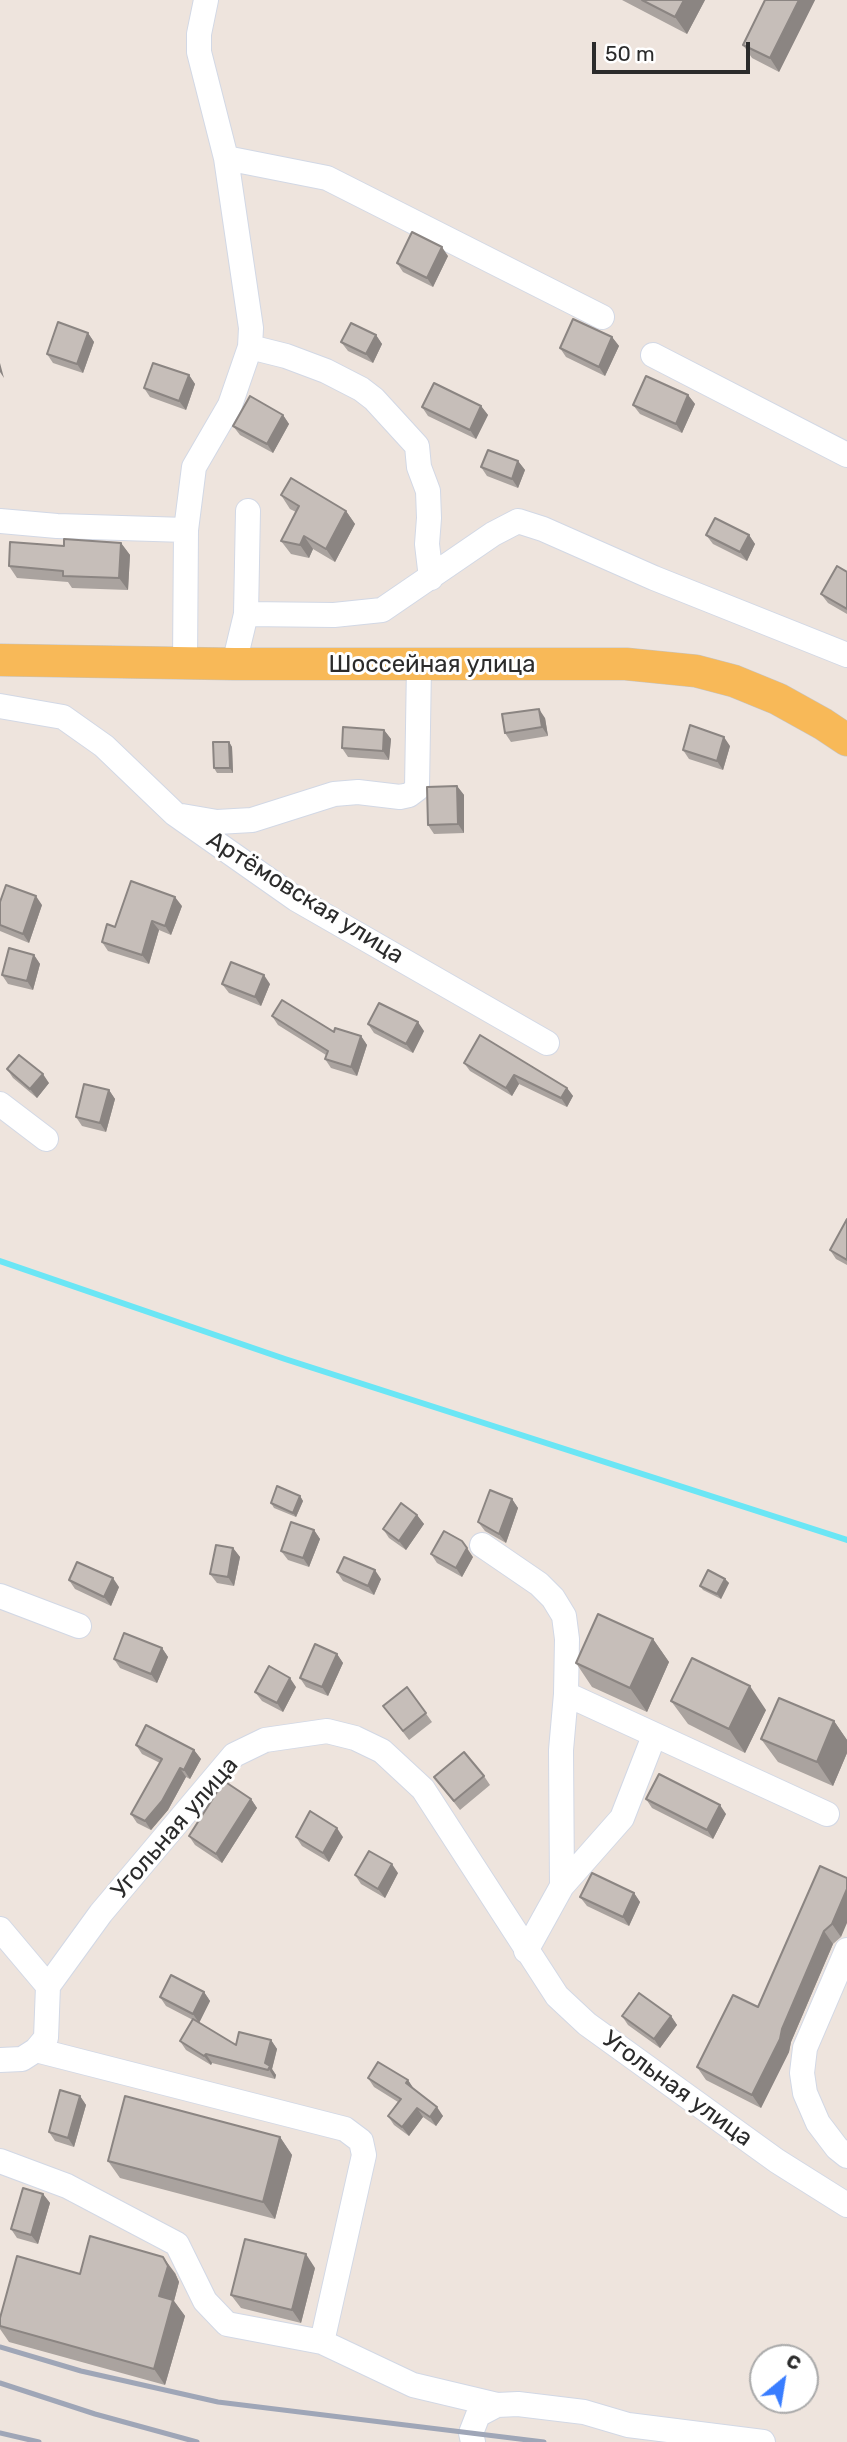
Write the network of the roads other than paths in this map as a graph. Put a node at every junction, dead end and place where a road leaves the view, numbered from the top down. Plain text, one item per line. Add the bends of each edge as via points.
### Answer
1 (206, 0) edge
2 (226, 158) junction
3 (602, 317) dead end
4 (250, 347) junction
5 (653, 355) dead end
6 (847, 455) edge
7 (248, 511) dead end
8 (0, 521) edge
9 (186, 530) junction
10 (431, 578) junction
11 (246, 614) junction
12 (847, 655) edge
13 (0, 660) edge
14 (185, 663) junction
15 (234, 664) junction
16 (419, 665) junction
17 (0, 706) edge
18 (847, 740) edge
19 (175, 814) junction
20 (547, 1043) dead end
21 (0, 1104) edge
22 (46, 1139) dead end
23 (482, 1545) dead end
24 (0, 1596) edge
25 (79, 1626) dead end
26 (566, 1694) junction
27 (654, 1736) junction
28 (827, 1814) dead end
29 (562, 1886) junction
30 (0, 1929) edge
31 (847, 1950) edge
32 (526, 1951) junction
33 (48, 1986) junction
34 (36, 2050) junction
35 (0, 2060) edge
36 (847, 2156) edge
37 (0, 2161) edge
38 (847, 2205) edge
39 (322, 2342) junction
40 (497, 2405) junction
41 (689, 2438) edge
42 (473, 2442) edge
43 (763, 2442) edge

1 - 2 street via 199,52
2 - 3 street via 327,178
2 - 4 street
4 - 9 street via 230,405 194,467
4 - 10 street via 326,371 361,389 417,446 428,492
5 - 6 street
7 - 11 street
8 - 9 street
9 - 14 street
10 - 11 street via 382,610 334,615
10 - 12 street via 518,521
11 - 15 street
13 - 14 main road, Шоссейная улица
14 - 15 main road, Шоссейная улица
15 - 16 main road, Шоссейная улица
16 - 18 main road, Шоссейная улица via 626,664 696,671 778,699
16 - 19 street via 417,789 409,794 334,793 252,820 217,822
17 - 19 street, Артёмовская улица via 63,717 103,746
19 - 20 street, Артёмовская улица via 296,898
21 - 22 street
23 - 26 street via 540,1584 564,1616
24 - 25 street
26 - 27 street
26 - 29 street via 561,1750
27 - 28 street
27 - 29 street via 622,1818
29 - 32 street
30 - 33 street
31 - 36 street via 805,2048 802,2073 818,2123
32 - 33 street, Угольная улица via 423,1789 382,1751 327,1731 265,1740 234,1755 102,1913
32 - 38 street, Угольная улица via 557,1996 587,2024 777,2161
33 - 34 street via 46,2038
34 - 35 street via 22,2059
34 - 39 street via 345,2129 361,2141 364,2155
37 - 39 street via 67,2186 177,2244 205,2301 227,2324
39 - 40 street via 413,2385
40 - 41 street via 584,2412
40 - 42 street via 478,2415
41 - 43 street

